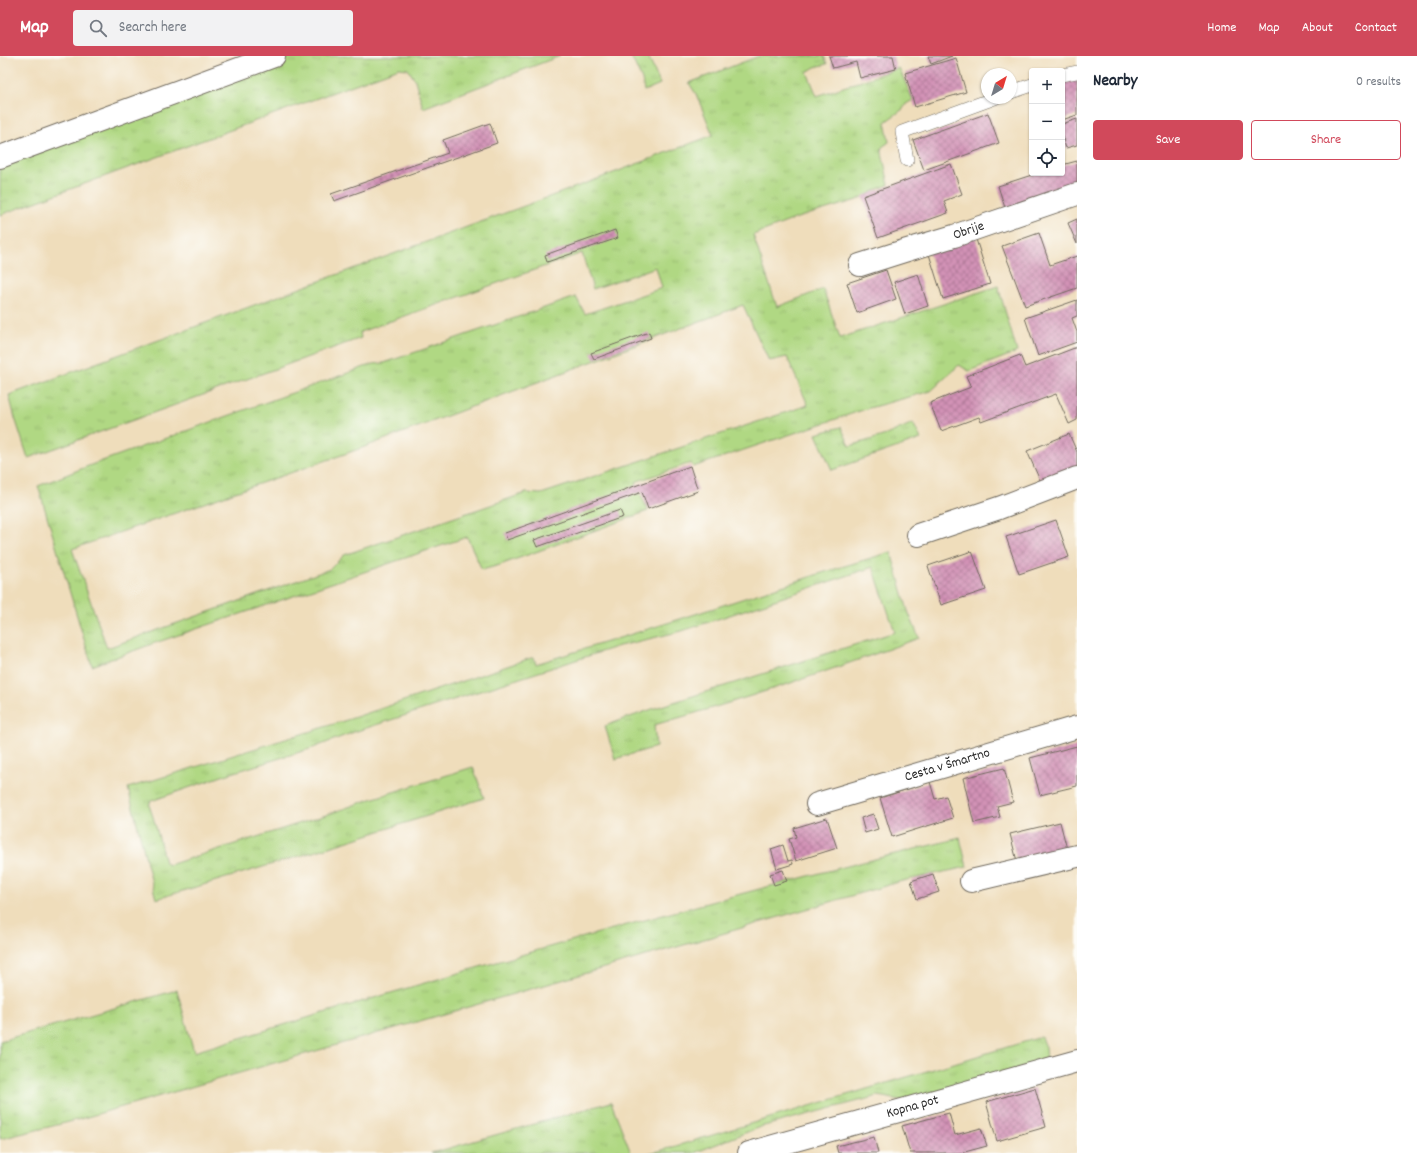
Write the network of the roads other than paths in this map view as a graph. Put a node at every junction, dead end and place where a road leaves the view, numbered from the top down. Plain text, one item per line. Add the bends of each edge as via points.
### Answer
1 (274, 56) edge
2 (1077, 72) edge
3 (1065, 74) edge
4 (1029, 86) edge
5 (1017, 90) edge
6 (981, 103) edge
7 (0, 157) edge
8 (907, 160) dead end
9 (1077, 194) edge
10 (860, 265) dead end
11 (1077, 478) edge
12 (918, 535) dead end
13 (1077, 727) edge
14 (817, 804) dead end
15 (1077, 856) edge
16 (971, 881) dead end
17 (1077, 1062) edge
18 (749, 1153) edge

1 - 7 street
2 - 3 lane
4 - 5 lane
6 - 8 lane via 902,132
9 - 10 street, Obrije
11 - 12 street
13 - 14 street, Cesta v Šmartno
15 - 16 street
17 - 18 street, Kopna pot

